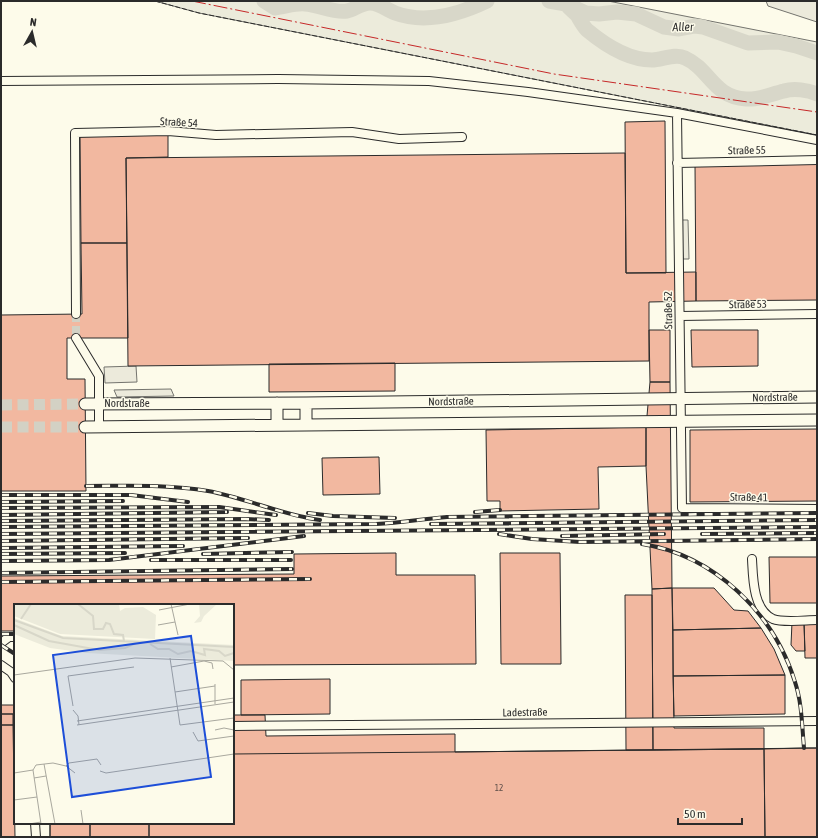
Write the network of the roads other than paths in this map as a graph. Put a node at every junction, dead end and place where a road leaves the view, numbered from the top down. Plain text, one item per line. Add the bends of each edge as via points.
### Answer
1 (1, 81) edge
2 (677, 113) junction
3 (462, 137) dead end
4 (817, 140) edge
5 (817, 160) edge
6 (677, 163) junction
7 (76, 314) tunnel mouth
8 (817, 314) edge
9 (680, 316) junction
10 (76, 338) tunnel mouth
11 (817, 397) edge
12 (680, 398) junction
13 (277, 403) junction
14 (306, 403) junction
15 (85, 404) tunnel mouth
16 (99, 404) junction
17 (817, 420) edge
18 (680, 421) junction
19 (277, 425) junction
20 (306, 425) junction
21 (85, 427) tunnel mouth
22 (99, 427) junction
23 (682, 508) joint
24 (817, 509) edge
25 (752, 559) dead end
26 (817, 620) edge
27 (14, 637) edge
28 (1, 643) edge
29 (1, 665) edge
30 (14, 676) edge
31 (817, 721) edge
32 (234, 726) edge
33 (36, 824) edge
34 (36, 837) edge

1 - 2 street via 429,81
2 - 4 street
2 - 6 street, Straße 52
3 - 7 street, Straße 54 via 399,139 352,132 216,135 168,131 75,133
5 - 6 street, Straße 55
6 - 9 street, Straße 52
8 - 9 street, Straße 53
9 - 12 street, Straße 52
10 - 16 street via 99,376
11 - 12 street, Nordstraße
12 - 14 street, Nordstraße
12 - 18 street, Straße 52
13 - 14 street, Nordstraße
13 - 16 street, Nordstraße
13 - 19 street
14 - 20 street
15 - 16 street, Nordstraße
16 - 22 street
17 - 18 street, Nordstraße
18 - 20 street, Nordstraße
18 - 23 street, Straße 52
19 - 20 street, Nordstraße
19 - 22 street, Nordstraße
21 - 22 street, Nordstraße
23 - 24 street, Straße 41
25 - 26 street via 754,591 763,612 773,619
27 - 28 street via 9,637
29 - 30 street
31 - 32 street, Ladestraße
33 - 34 street

